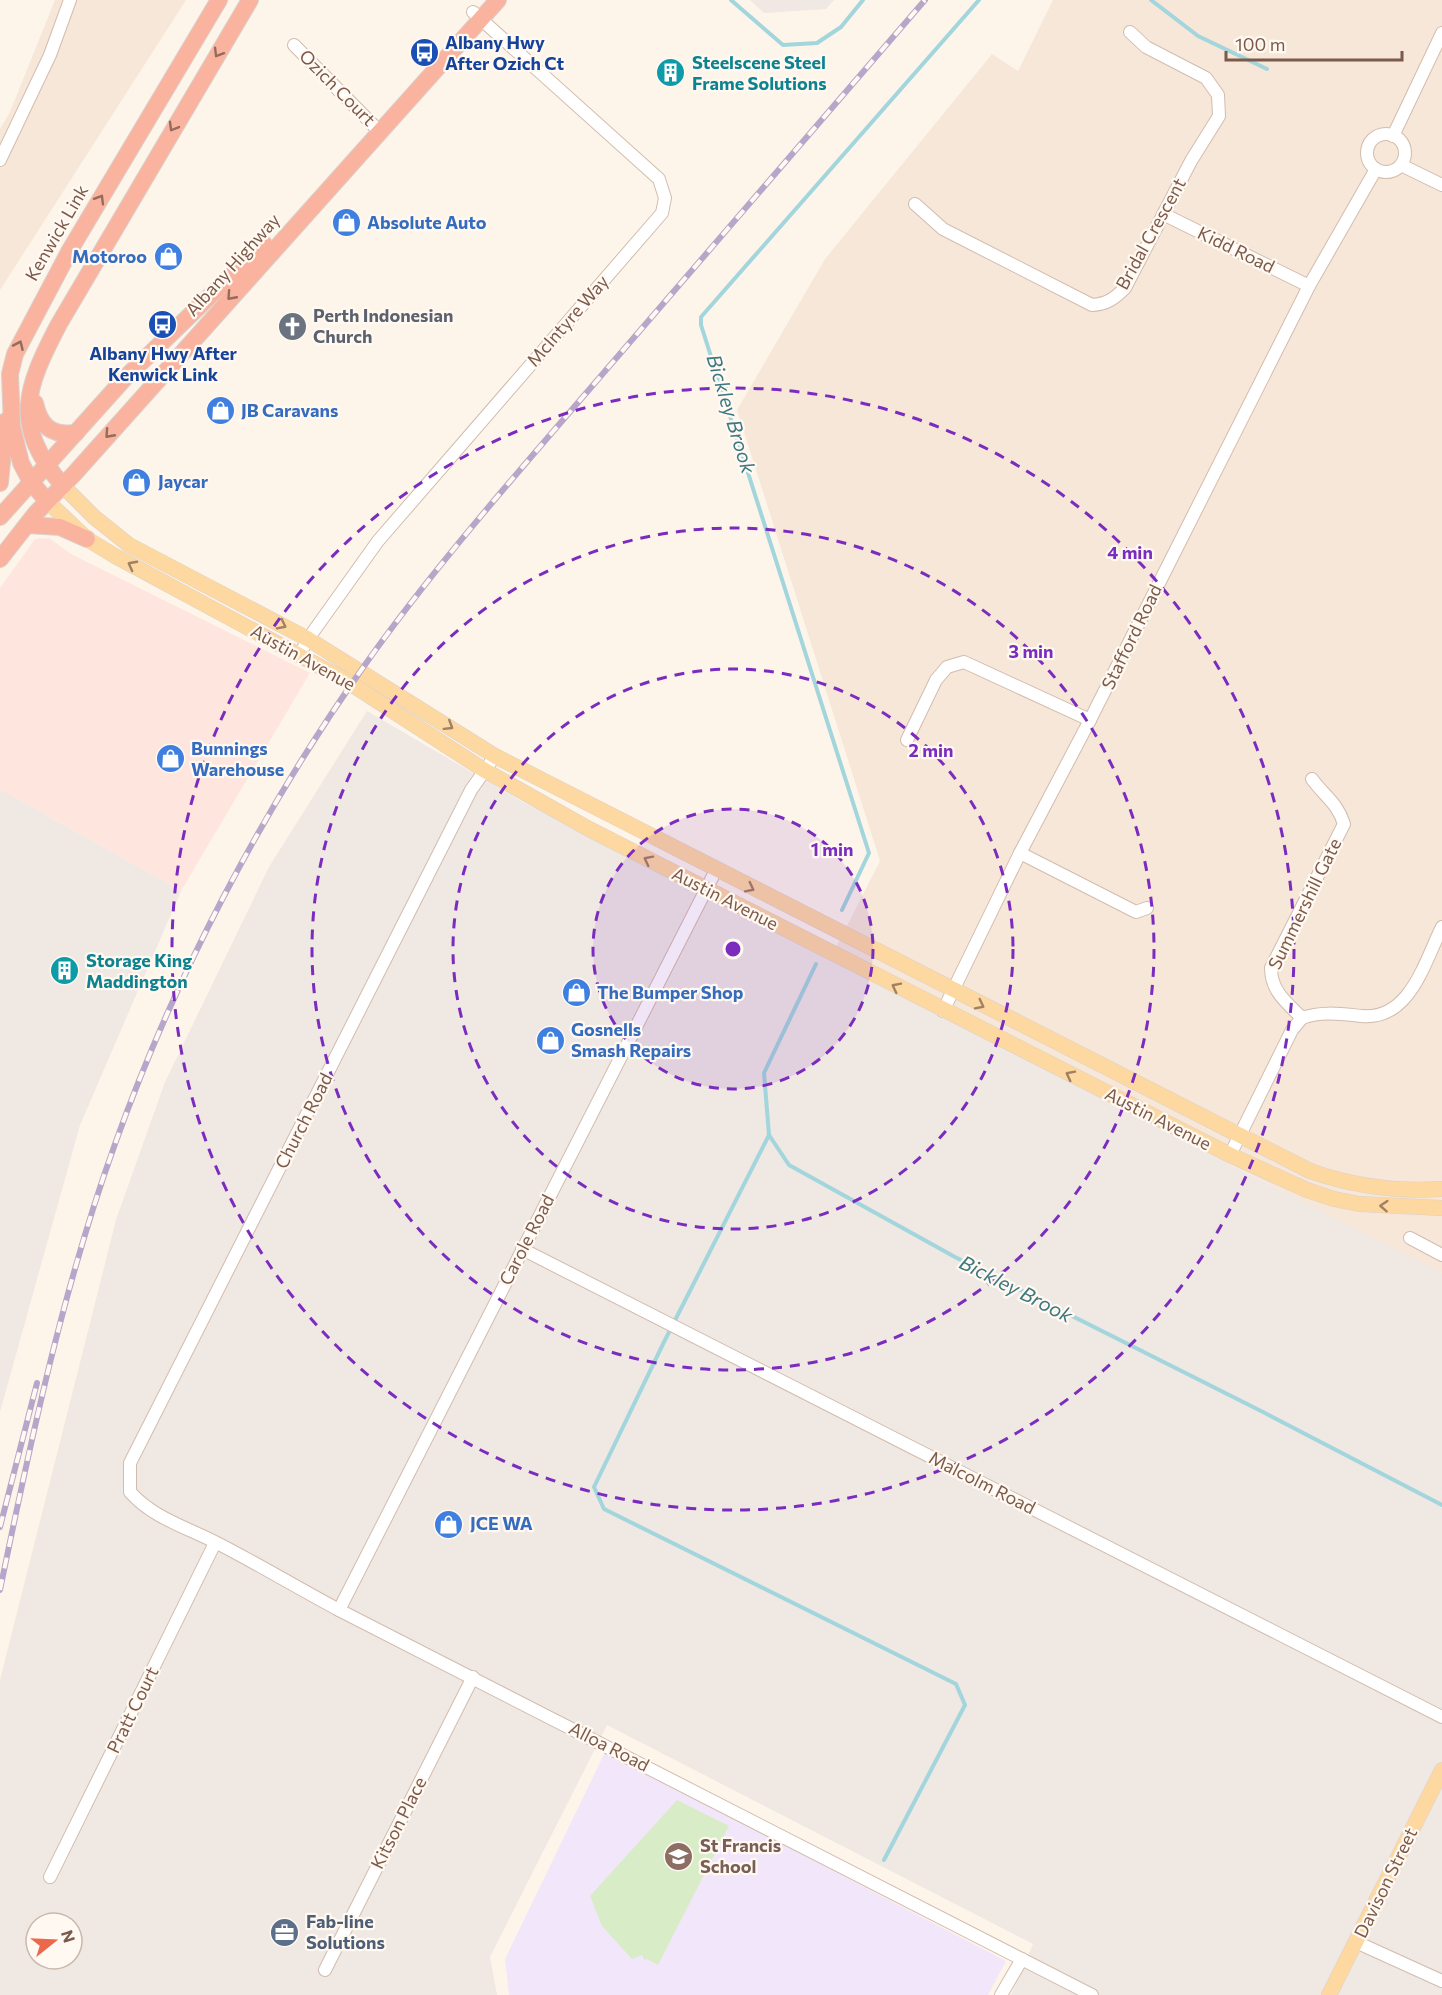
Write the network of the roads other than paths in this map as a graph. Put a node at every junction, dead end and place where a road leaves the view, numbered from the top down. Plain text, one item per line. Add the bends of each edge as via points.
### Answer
1 (219, 0) edge
2 (498, 0) edge
3 (248, 1) edge
4 (72, 2) edge
5 (479, 10) edge
6 (1130, 32) dead end
7 (1442, 33) edge
8 (294, 45) dead end
9 (376, 128) junction
10 (1393, 136) junction
11 (0, 160) edge
12 (1401, 165) junction
13 (1376, 169) junction
14 (1442, 185) edge
15 (915, 204) dead end
16 (1162, 214) junction
17 (1309, 286) junction
18 (10, 374) junction
19 (32, 380) junction
20 (75, 433) junction
21 (46, 466) junction
22 (31, 482) junction
23 (0, 483) edge
24 (63, 486) junction
25 (47, 501) junction
26 (0, 517) edge
27 (27, 525) junction
28 (87, 539) junction
29 (0, 559) edge
30 (308, 639) junction
31 (300, 654) junction
32 (1090, 720) junction
33 (908, 740) dead end
34 (495, 756) junction
35 (484, 770) junction
36 (1312, 778) dead end
37 (1020, 853) junction
38 (716, 870) junction
39 (706, 890) junction
40 (1147, 908) dead end
41 (1442, 927) edge
42 (953, 991) junction
43 (943, 1011) junction
44 (1302, 1018) junction
45 (1239, 1137) junction
46 (1230, 1155) junction
47 (1442, 1189) edge
48 (1442, 1208) edge
49 (1410, 1238) dead end
50 (522, 1249) junction
51 (1442, 1255) edge
52 (130, 1491) joint
53 (215, 1543) junction
54 (339, 1610) junction
55 (473, 1677) junction
56 (1442, 1718) edge
57 (1442, 1770) edge
58 (50, 1876) dead end
59 (1356, 1942) junction
60 (1022, 1959) junction
61 (325, 1970) dead end
62 (1442, 1982) edge
63 (1001, 1995) edge
64 (1092, 1995) edge
65 (1329, 1995) edge

18 -> 1 highway, Kenwick Link via 15,354 49,286
2 - 5 highway, Albany Highway
3 -> 19 highway via 59,324
4 - 11 street
5 - 9 highway, Albany Highway
5 - 30 street, McIntyre Way via 659,179 665,198 662,213 378,541
6 - 16 street, Bridal Crescent via 1146,47 1206,78 1218,95 1219,116
7 - 10 street
8 - 9 street, Ozich Court
9 - 20 highway, Albany Highway via 272,236 125,378
9 -> 24 highway, Albany Highway
10 - 12 street via 1405,149
10 - 13 street via 1377,136 1368,148 1368,161
12 - 13 street via 1389,172
12 - 14 street
13 - 17 street, Stafford Road
15 - 16 street, Bridal Crescent via 943,229 1092,305 1114,299 1125,288
16 - 17 street, Kidd Road
17 - 32 street, Stafford Road
18 - 22 highway, Kenwick Link via 12,427 21,463
18 - 23 highway
19 - 20 highway via 40,422 57,433
19 - 21 highway via 31,431
20 - 21 highway, Albany Highway
21 - 22 highway, Albany Highway
21 - 24 highway
22 - 25 highway, Kenwick Link
22 - 26 highway, Albany Highway
24 - 25 highway, Albany Highway
24 -> 30 main road, Austin Avenue via 129,545
25 - 27 highway, Albany Highway
25 - 28 main road, Austin Avenue
27 - 28 highway via 60,527
27 - 29 highway, Albany Highway
31 -> 28 main road, Austin Avenue
30 - 31 street, McIntyre Way
30 -> 34 main road, Austin Avenue
31 - 35 main road, Austin Avenue
32 - 33 street via 964,662 947,667 936,680
32 - 37 street, Stafford Road
34 - 35 street, Church Road
34 - 38 main road, Austin Avenue
39 -> 35 main road, Austin Avenue
35 - 52 street, Church Road via 130,1463
36 - 44 street, Summershill Gate via 1339,807 1344,824 1271,968 1271,981 1277,993
37 - 40 street via 1137,912
37 - 42 street, Stafford Road
38 - 39 street, Carole Road
38 -> 42 main road, Austin Avenue
43 -> 39 main road, Austin Avenue
39 - 50 street, Carole Road
41 - 44 street via 1406,1000 1386,1014 1374,1017 1317,1012
42 - 43 street, Stafford Road
42 -> 45 main road, Austin Avenue
46 -> 43 main road, Austin Avenue
44 - 45 street via 1292,1030
45 - 46 street
45 - 47 main road, Austin Avenue via 1310,1171 1342,1181 1389,1189
48 -> 46 main road, Austin Avenue via 1334,1199
49 - 51 street
50 - 54 street, Carole Road
50 - 56 street, Malcolm Road
52 - 53 street, Alloa Road via 161,1518
53 - 54 street, Alloa Road
53 - 58 street, Pratt Court
54 - 55 street, Alloa Road
55 - 60 street, Alloa Road
55 - 61 street, Kitson Place
57 - 59 main road, Davison Street
59 - 62 street
59 - 65 main road, Davison Street
60 - 63 street
60 - 64 street, Alloa Road

